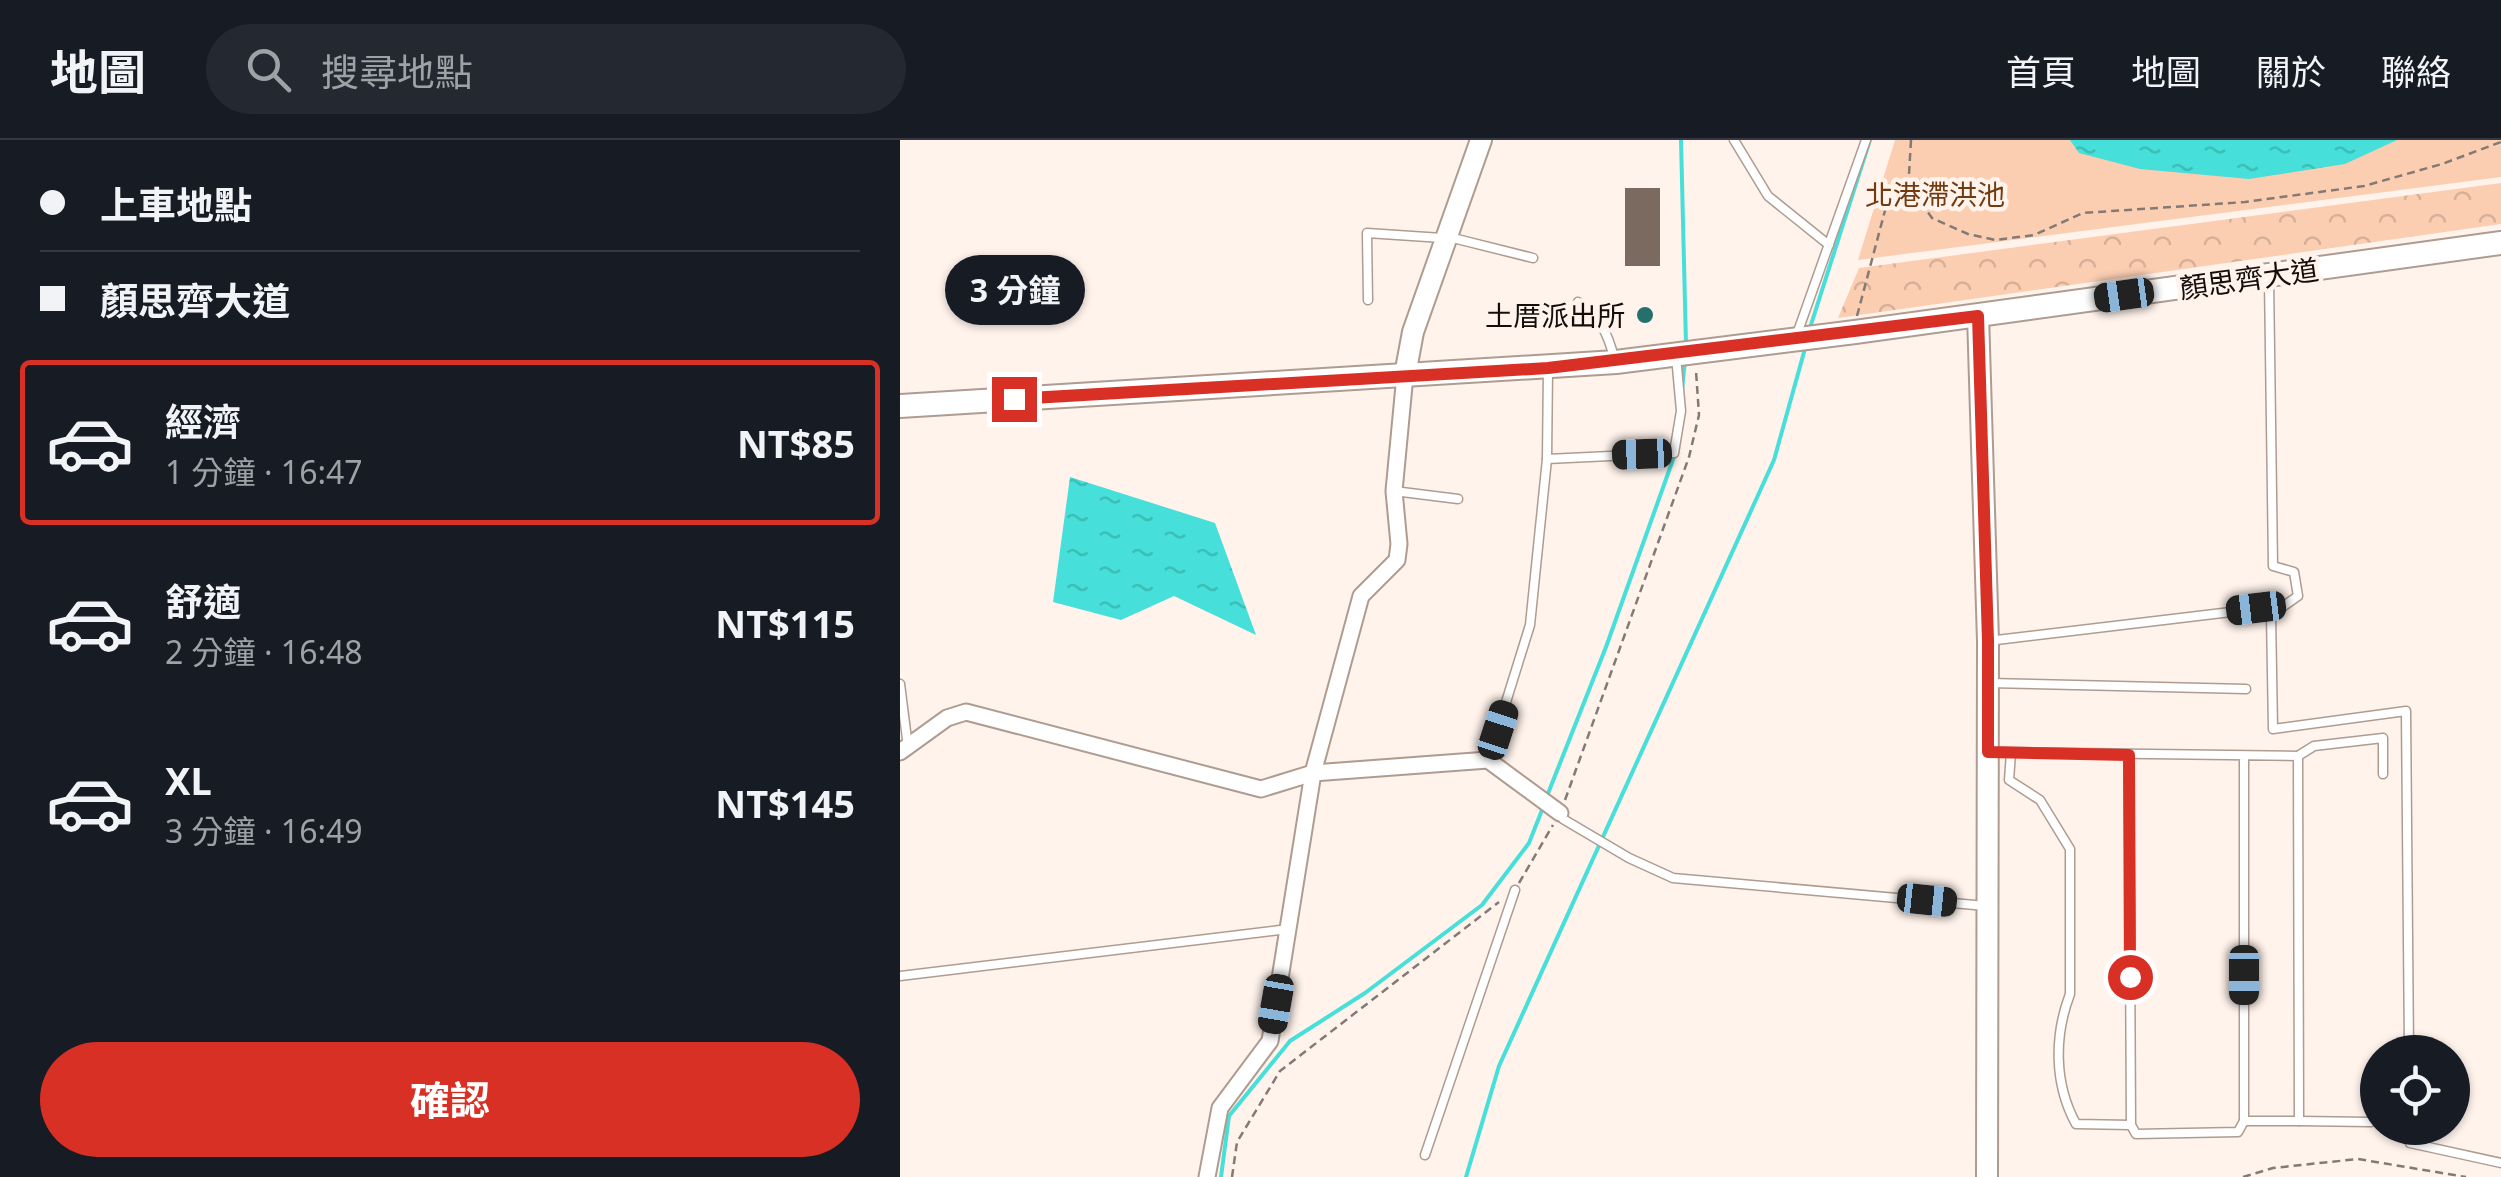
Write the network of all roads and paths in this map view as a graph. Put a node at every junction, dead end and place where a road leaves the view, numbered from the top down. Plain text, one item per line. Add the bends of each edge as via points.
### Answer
1 (1481, 140) edge
2 (1734, 140) edge
3 (1866, 140) edge
4 (1911, 140) edge
5 (2501, 142) edge
6 (1915, 194) junction
7 (1446, 239) junction
8 (2501, 243) edge
9 (1828, 244) junction
10 (1532, 258) dead end
11 (2269, 275) junction
12 (1368, 300) dead end
13 (1578, 302) dead end
14 (1978, 316) junction
15 (1855, 332) junction
16 (1807, 337) junction
17 (1676, 353) junction
18 (1616, 362) junction
19 (1548, 368) junction
20 (1405, 375) junction
21 (900, 406) edge
22 (1546, 458) junction
23 (1394, 491) junction
24 (1458, 499) dead end
25 (2256, 608) dead end
26 (1988, 641) junction
27 (1988, 683) junction
28 (900, 684) edge
29 (2246, 689) dead end
30 (904, 750) edge
31 (1988, 752) junction
32 (2011, 753) junction
33 (2129, 755) junction
34 (2244, 756) junction
35 (2298, 756) junction
36 (1488, 760) junction
37 (1312, 773) junction
38 (2383, 774) dead end
39 (1560, 813) joint
40 (1515, 890) dead end
41 (1988, 906) junction
42 (1289, 929) junction
43 (900, 976) edge
44 (2409, 1035) edge
45 (2244, 1121) junction
46 (2299, 1121) junction
47 (2360, 1122) edge
48 (2131, 1124) junction
49 (2419, 1145) edge
50 (1425, 1154) dead end
51 (2501, 1163) edge
52 (1208, 1177) edge
53 (1987, 1177) edge
54 (2243, 1177) edge
55 (2466, 1177) edge

1 - 7 street
2 - 9 lane via 1768,196
3 - 9 lane
4 - 6 path
5 - 6 path via 2364,186 2084,213 2034,235 1995,240 1932,218
6 - 15 path via 1888,203
7 - 10 lane
7 - 12 lane via 1366,233
7 - 20 street
8 - 11 main road, 顏思齊大道
9 - 16 lane
11 - 14 main road, 顏思齊大道
11 - 44 lane via 2272,566 2294,572 2298,596 2271,615 2273,729 2406,711
13 - 18 lane via 1594,313
14 - 15 main road, 顏思齊大道
14 - 26 street
15 - 16 main road, 顏思齊大道
16 - 17 main road, 顏思齊大道
17 - 18 main road, 顏思齊大道
17 - 22 lane via 1681,411 1674,453
18 - 19 main road, 顏思齊大道
19 - 20 main road, 顏思齊大道
19 - 22 lane
20 - 21 main road, 顏思齊大道
20 - 23 street
22 - 36 lane via 1530,624
23 - 24 lane
23 - 37 street via 1396,560 1361,596
25 - 26 lane
26 - 27 street
27 - 29 lane
27 - 31 street
28 - 30 lane
30 - 37 street via 966,712 1261,789
31 - 32 lane
31 - 41 street
32 - 33 lane
32 - 48 lane via 2010,780 2040,800 2070,849 2070,994 2058,1067 2069,1110 2076,1124
33 - 34 lane
33 - 48 lane
34 - 35 lane
34 - 45 lane
35 - 38 lane via 2314,746 2383,738
35 - 46 lane
36 - 37 street
36 - 39 street
37 - 42 street
39 - 41 lane via 1673,878
40 - 50 lane
41 - 53 street
42 - 43 lane
42 - 52 street via 1270,1041 1220,1108
45 - 46 lane
45 - 48 lane via 2238,1132 2136,1134
46 - 47 lane
49 - 51 lane
54 - 55 path via 2358,1159

